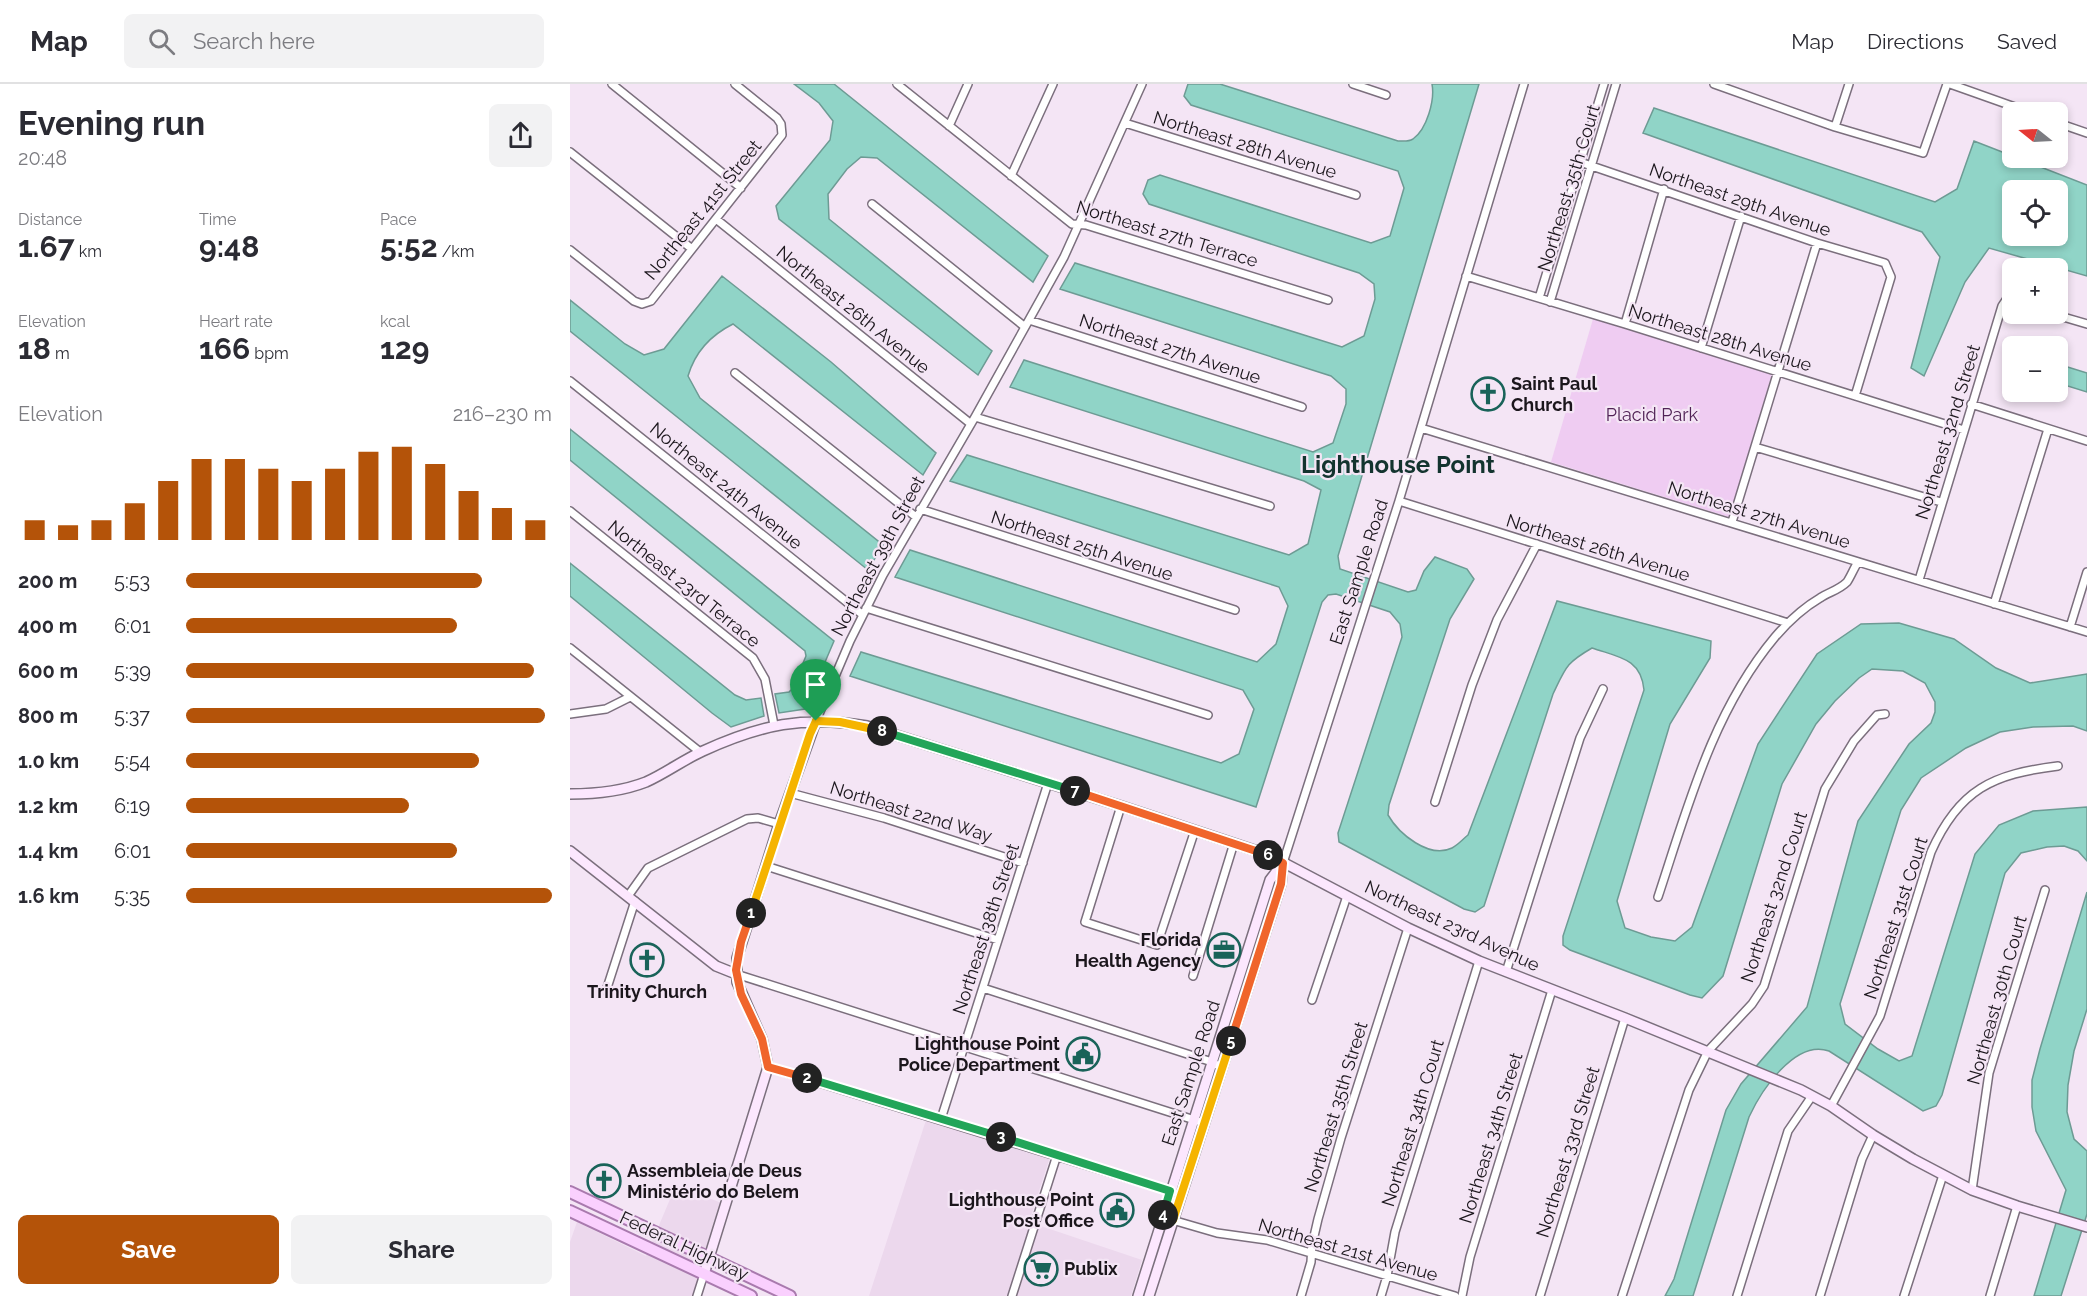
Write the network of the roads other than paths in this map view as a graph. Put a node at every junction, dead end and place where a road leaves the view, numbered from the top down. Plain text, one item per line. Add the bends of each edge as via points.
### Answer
1 (612, 84) edge
2 (735, 84) edge
3 (897, 84) edge
4 (968, 84) edge
5 (1053, 84) edge
6 (1142, 84) edge
7 (1353, 84) edge
8 (1524, 84) edge
9 (1604, 84) edge
10 (1616, 84) edge
11 (1714, 84) edge
12 (1849, 84) edge
13 (1949, 84) edge
14 (1386, 95) dead end
15 (2002, 103) edge
16 (1125, 123) junction
17 (949, 126) junction
18 (1835, 126) junction
19 (2068, 126) edge
20 (2087, 133) edge
21 (570, 152) edge
22 (1580, 162) junction
23 (1592, 166) junction
24 (1011, 176) junction
25 (741, 188) junction
26 (1664, 189) junction
27 (1356, 195) dead end
28 (872, 204) dead end
29 (1741, 216) junction
30 (716, 219) junction
31 (1079, 225) junction
32 (1817, 243) junction
33 (692, 249) junction
34 (570, 250) edge
35 (1467, 276) junction
36 (1539, 298) junction
37 (1328, 300) dead end
38 (1550, 302) junction
39 (2002, 306) edge
40 (2068, 318) edge
41 (1027, 323) junction
42 (1625, 324) junction
43 (2087, 324) edge
44 (1701, 348) junction
45 (1778, 372) junction
46 (735, 373) dead end
47 (570, 381) edge
48 (1855, 396) junction
49 (1971, 404) junction
50 (1302, 407) dead end
51 (973, 420) junction
52 (1421, 428) junction
53 (2048, 429) junction
54 (1964, 430) junction
55 (2087, 441) edge
56 (1755, 447) junction
57 (1399, 501) junction
58 (1941, 502) junction
59 (1270, 506) dead end
60 (920, 509) junction
61 (570, 511) edge
62 (916, 517) junction
63 (1732, 522) junction
64 (1537, 544) junction
65 (1858, 562) junction
66 (2087, 572) edge
67 (1919, 580) junction
68 (1994, 604) junction
69 (1235, 610) dead end
70 (864, 611) junction
71 (1788, 623) junction
72 (2070, 627) junction
73 (2087, 632) edge
74 (570, 648) edge
75 (1603, 689) dead end
76 (630, 697) junction
77 (570, 714) edge
78 (1885, 714) dead end
79 (1208, 715) dead end
80 (774, 721) junction
81 (816, 721) junction
82 (700, 752) junction
83 (2058, 766) dead end
84 (1048, 783) junction
85 (790, 793) junction
86 (570, 794) edge
87 (1435, 802) dead end
88 (1121, 806) junction
89 (779, 824) junction
90 (1195, 830) junction
91 (1234, 843) junction
92 (570, 851) edge
93 (1023, 862) junction
94 (1283, 863) junction
95 (766, 866) junction
96 (2045, 890) dead end
97 (1347, 896) junction
98 (1658, 897) dead end
99 (632, 898) junction
100 (1255, 928) junction
101 (1408, 928) junction
102 (1266, 931) junction
103 (998, 940) junction
104 (1479, 961) junction
105 (1506, 972) junction
106 (736, 974) junction
107 (1193, 976) dead end
108 (983, 987) junction
109 (1552, 990) junction
110 (606, 991) dead end
111 (1312, 1000) dead end
112 (1625, 1017) junction
113 (965, 1046) junction
114 (1708, 1051) junction
115 (1212, 1062) junction
116 (768, 1067) junction
117 (1222, 1068) junction
118 (1812, 1096) junction
119 (1832, 1106) junction
120 (941, 1119) junction
121 (1193, 1120) junction
122 (1204, 1123) junction
123 (1872, 1135) junction
124 (1057, 1155) junction
125 (1943, 1175) junction
126 (1972, 1190) junction
127 (1170, 1191) junction
128 (570, 1192) edge
129 (1181, 1194) junction
130 (2017, 1206) junction
131 (570, 1211) edge
132 (1162, 1217) junction
133 (1173, 1220) junction
134 (2087, 1227) edge
135 (1313, 1254) junction
136 (710, 1258) junction
137 (1149, 1258) junction
138 (1157, 1269) junction
139 (704, 1274) junction
140 (1388, 1276) junction
141 (697, 1296) edge
142 (751, 1296) edge
143 (790, 1296) edge
144 (1012, 1296) edge
145 (1138, 1296) edge
146 (1149, 1296) edge
147 (1301, 1296) edge
148 (1382, 1296) edge
149 (1455, 1296) edge
150 (1462, 1296) edge
151 (1540, 1296) edge
152 (1622, 1296) edge
153 (1737, 1296) edge
154 (1820, 1296) edge
155 (1904, 1296) edge
156 (1990, 1296) edge

1 - 25 street
2 - 25 street, Northeast 41st Street via 777,118 783,130 779,141
3 - 17 street, Northeast 27th Terrace
4 - 17 street
5 - 24 street
6 - 16 street, Northeast 39th Street
7 - 14 street
8 - 35 street, East Sample Road
9 - 22 street, Northeast 35th Court
10 - 23 street, Northeast 35th Court
11 - 18 street
12 - 18 street
13 - 15 street
13 - 18 street via 1923,153
16 - 27 street, Northeast 28th Avenue
16 - 31 street, Northeast 39th Street
17 - 24 street, Northeast 27th Terrace
19 - 20 street
21 - 33 street
22 - 23 street, Northeast 29th Avenue
22 - 36 street, Northeast 35th Court
23 - 26 street, Northeast 29th Avenue
23 - 38 street, Northeast 35th Court
24 - 31 street, Northeast 27th Terrace via 1072,224
25 - 30 street, Northeast 41st Street
26 - 29 street, Northeast 29th Avenue
26 - 42 street
28 - 41 street, Northeast 27th Avenue
29 - 32 street, Northeast 29th Avenue
29 - 44 street
30 - 33 street, Northeast 41st Street
30 - 51 street, Northeast 26th Avenue
31 - 37 street, Northeast 27th Terrace
31 - 41 street, Northeast 39th Street
32 - 45 street
32 - 48 street, Northeast 29th Avenue via 1885,263 1891,276
33 - 34 street, Northeast 41st Street via 655,296 642,304
35 - 36 street, Northeast 28th Avenue
35 - 52 street, East Sample Road
36 - 38 street, Northeast 28th Avenue
38 - 42 street, Northeast 28th Avenue
39 - 49 street, Northeast 32nd Street
40 - 43 street
41 - 50 street, Northeast 27th Avenue
41 - 51 street, Northeast 39th Street
42 - 44 street, Northeast 28th Avenue
44 - 45 street, Northeast 28th Avenue
45 - 48 street, Northeast 28th Avenue
45 - 56 street
46 - 62 street
47 - 70 street, Northeast 24th Avenue
48 - 54 street, Northeast 28th Avenue
49 - 53 street
49 - 54 street, Northeast 32nd Street
51 - 59 street, Northeast 26th Avenue
51 - 60 street, Northeast 39th Street
52 - 57 street, East Sample Road
52 - 63 street, Northeast 27th Avenue
53 - 55 street
53 - 68 street
54 - 58 street, Northeast 32nd Street
56 - 58 street
56 - 63 street
57 - 64 street, Northeast 26th Avenue
57 - 94 street, East Sample Road
58 - 67 street, Northeast 32nd Street
60 - 62 street, Northeast 39th Street
60 - 69 street, Northeast 25th Avenue
61 - 80 street, Northeast 23rd Terrace via 753,658 762,671
62 - 70 street, Northeast 39th Street
63 - 65 street, Northeast 27th Avenue
64 - 71 street, Northeast 26th Avenue
64 - 87 street via 1497,620
65 - 67 street, Northeast 27th Avenue
65 - 71 street via 1838,589 1803,609
66 - 72 street
67 - 68 street, Northeast 27th Avenue
68 - 72 street, Northeast 27th Avenue
70 - 79 street, Northeast 24th Avenue
70 - 81 street, Northeast 39th Street
71 - 98 street via 1751,669 1723,718 1698,776
72 - 73 street, Northeast 27th Avenue
74 - 76 street
75 - 105 street via 1580,738
76 - 77 street via 606,709
76 - 82 street
78 - 114 street, Northeast 32nd Court via 1878,715 1854,741 1825,789 1764,986
80 - 81 street
80 - 82 street
81 - 84 street, Northeast 23rd Avenue via 867,726
81 - 85 street, Northeast 39th Street
82 - 86 street via 624,789
83 - 119 street, Northeast 31st Court via 2020,771 1990,783 1972,794 1942,827 1888,994
84 - 88 street, Northeast 23rd Avenue
84 - 93 street, Northeast 38th Street
85 - 89 street, Northeast 39th Street
85 - 93 street, Northeast 22nd Way
88 - 90 street, Northeast 23rd Avenue
88 - 90 street via 1085,922 1157,945
89 - 95 street, Northeast 39th Street
89 - 99 street via 747,819 648,868
90 - 91 street, Northeast 23rd Avenue
91 - 94 street, Northeast 23rd Avenue
91 - 107 street
92 - 99 street
93 - 103 street, Northeast 38th Street
94 - 97 street, Northeast 23rd Avenue
94 - 100 street, East Sample Road via 1270,880
94 - 102 street, East Sample Road via 1281,884
95 - 103 street
95 - 106 street, Northeast 39th Street via 741,942
96 - 126 street, Northeast 30th Court via 1989,1073
97 - 101 street, Northeast 23rd Avenue
97 - 111 street
99 - 106 street via 716,966
99 - 110 street
100 - 102 street
100 - 115 street, East Sample Road
101 - 104 street, Northeast 23rd Avenue
101 - 135 street, Northeast 35th Street via 1318,1218
102 - 117 street, East Sample Road
103 - 108 street, Northeast 38th Street
104 - 105 street, Northeast 23rd Avenue
104 - 140 street, Northeast 34th Court via 1395,1232
105 - 109 street, Northeast 23rd Avenue
106 - 113 street
106 - 116 street, Northeast 39th Street via 762,1039
108 - 113 street, Northeast 38th Street
108 - 115 street
109 - 112 street, Northeast 23rd Avenue
109 - 150 street, Northeast 34th Street via 1470,1257
112 - 114 street, Northeast 23rd Avenue
112 - 151 street, Northeast 33rd Street
113 - 120 street, Northeast 38th Street
113 - 121 street
114 - 118 street, Northeast 23rd Avenue
114 - 152 street, Northeast 32nd Court via 1683,1107
115 - 117 street
115 - 121 street, East Sample Road
116 - 120 street
116 - 136 street, Northeast 39th Street
117 - 122 street, East Sample Road
118 - 119 street, Northeast 23rd Avenue
118 - 153 street via 1788,1131
119 - 123 street, Northeast 23rd Avenue
120 - 124 street
121 - 122 street
121 - 127 street, East Sample Road
122 - 129 street, East Sample Road
123 - 125 street, Northeast 23rd Avenue
123 - 154 street
124 - 127 street
124 - 144 street
125 - 126 street, Northeast 23rd Avenue
125 - 155 street
126 - 130 street, Northeast 23rd Avenue
127 - 129 street
127 - 132 street, East Sample Road
128 - 136 main road, Federal Highway
129 - 133 street, East Sample Road
130 - 134 street, Northeast 23rd Avenue
130 - 156 street
131 - 139 main road, Federal Highway
132 - 133 street, Northeast 21st Avenue
132 - 137 street, East Sample Road
133 - 135 street, Northeast 21st Avenue via 1217,1233 1256,1237
133 - 138 street, East Sample Road
135 - 140 street, Northeast 21st Avenue
135 - 147 street, Northeast 35th Street
136 - 139 street, Northeast 39th Street
136 - 143 main road, Federal Highway
137 - 138 street
137 - 145 street, East Sample Road
138 - 146 street, East Sample Road
139 - 141 street
139 - 142 main road, Federal Highway
140 - 148 street, Northeast 34th Court
140 - 149 street, Northeast 21st Avenue

